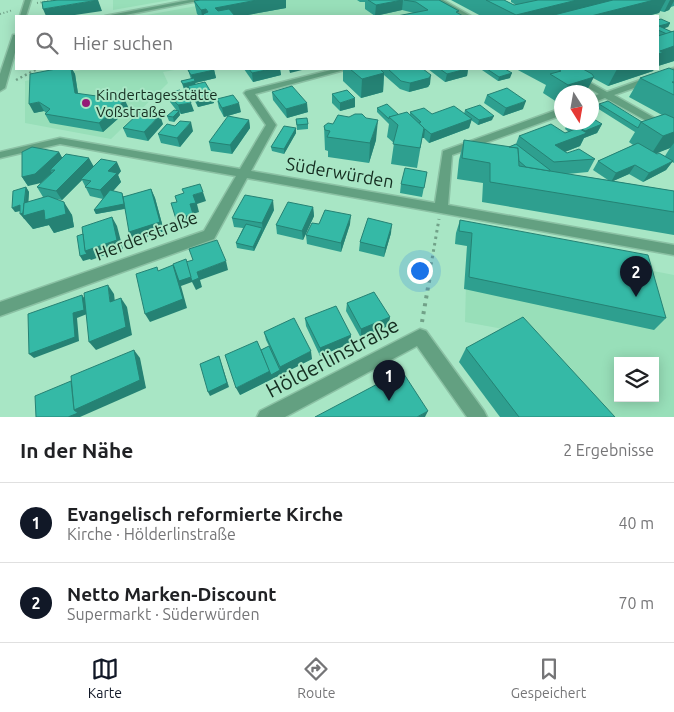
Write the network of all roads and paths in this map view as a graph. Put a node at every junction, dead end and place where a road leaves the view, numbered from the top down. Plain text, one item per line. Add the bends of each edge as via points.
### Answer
1 (55, 0) edge
2 (200, 0) edge
3 (438, 0) edge
4 (28, 2) edge
5 (182, 2) edge
6 (23, 15) edge
7 (114, 15) edge
8 (465, 15) edge
9 (15, 40) edge
10 (340, 70) edge
11 (562, 70) edge
12 (674, 71) edge
13 (0, 88) edge
14 (606, 95) junction
15 (599, 98) edge
16 (554, 114) edge
17 (674, 133) edge
18 (0, 155) edge
19 (242, 174) junction
20 (441, 209) junction
21 (674, 250) edge
22 (0, 309) edge
23 (420, 336) junction
24 (266, 417) edge
25 (478, 417) edge

1 - 4 path
2 - 5 street
3 - 8 street
4 - 6 street
5 - 7 street
9 - 13 street
10 - 19 street, Herderstraße via 249,93 271,125
11 - 14 street
12 - 14 street
14 - 15 street
14 - 17 street
16 - 20 street via 447,152
18 - 19 street, Süderwürden via 60,141
19 - 20 street, Süderwürden
19 - 22 street, Herderstraße via 208,235
20 - 21 street, Süderwürden
20 - 23 path
23 - 24 street, Hölderlinstraße
23 - 25 street

